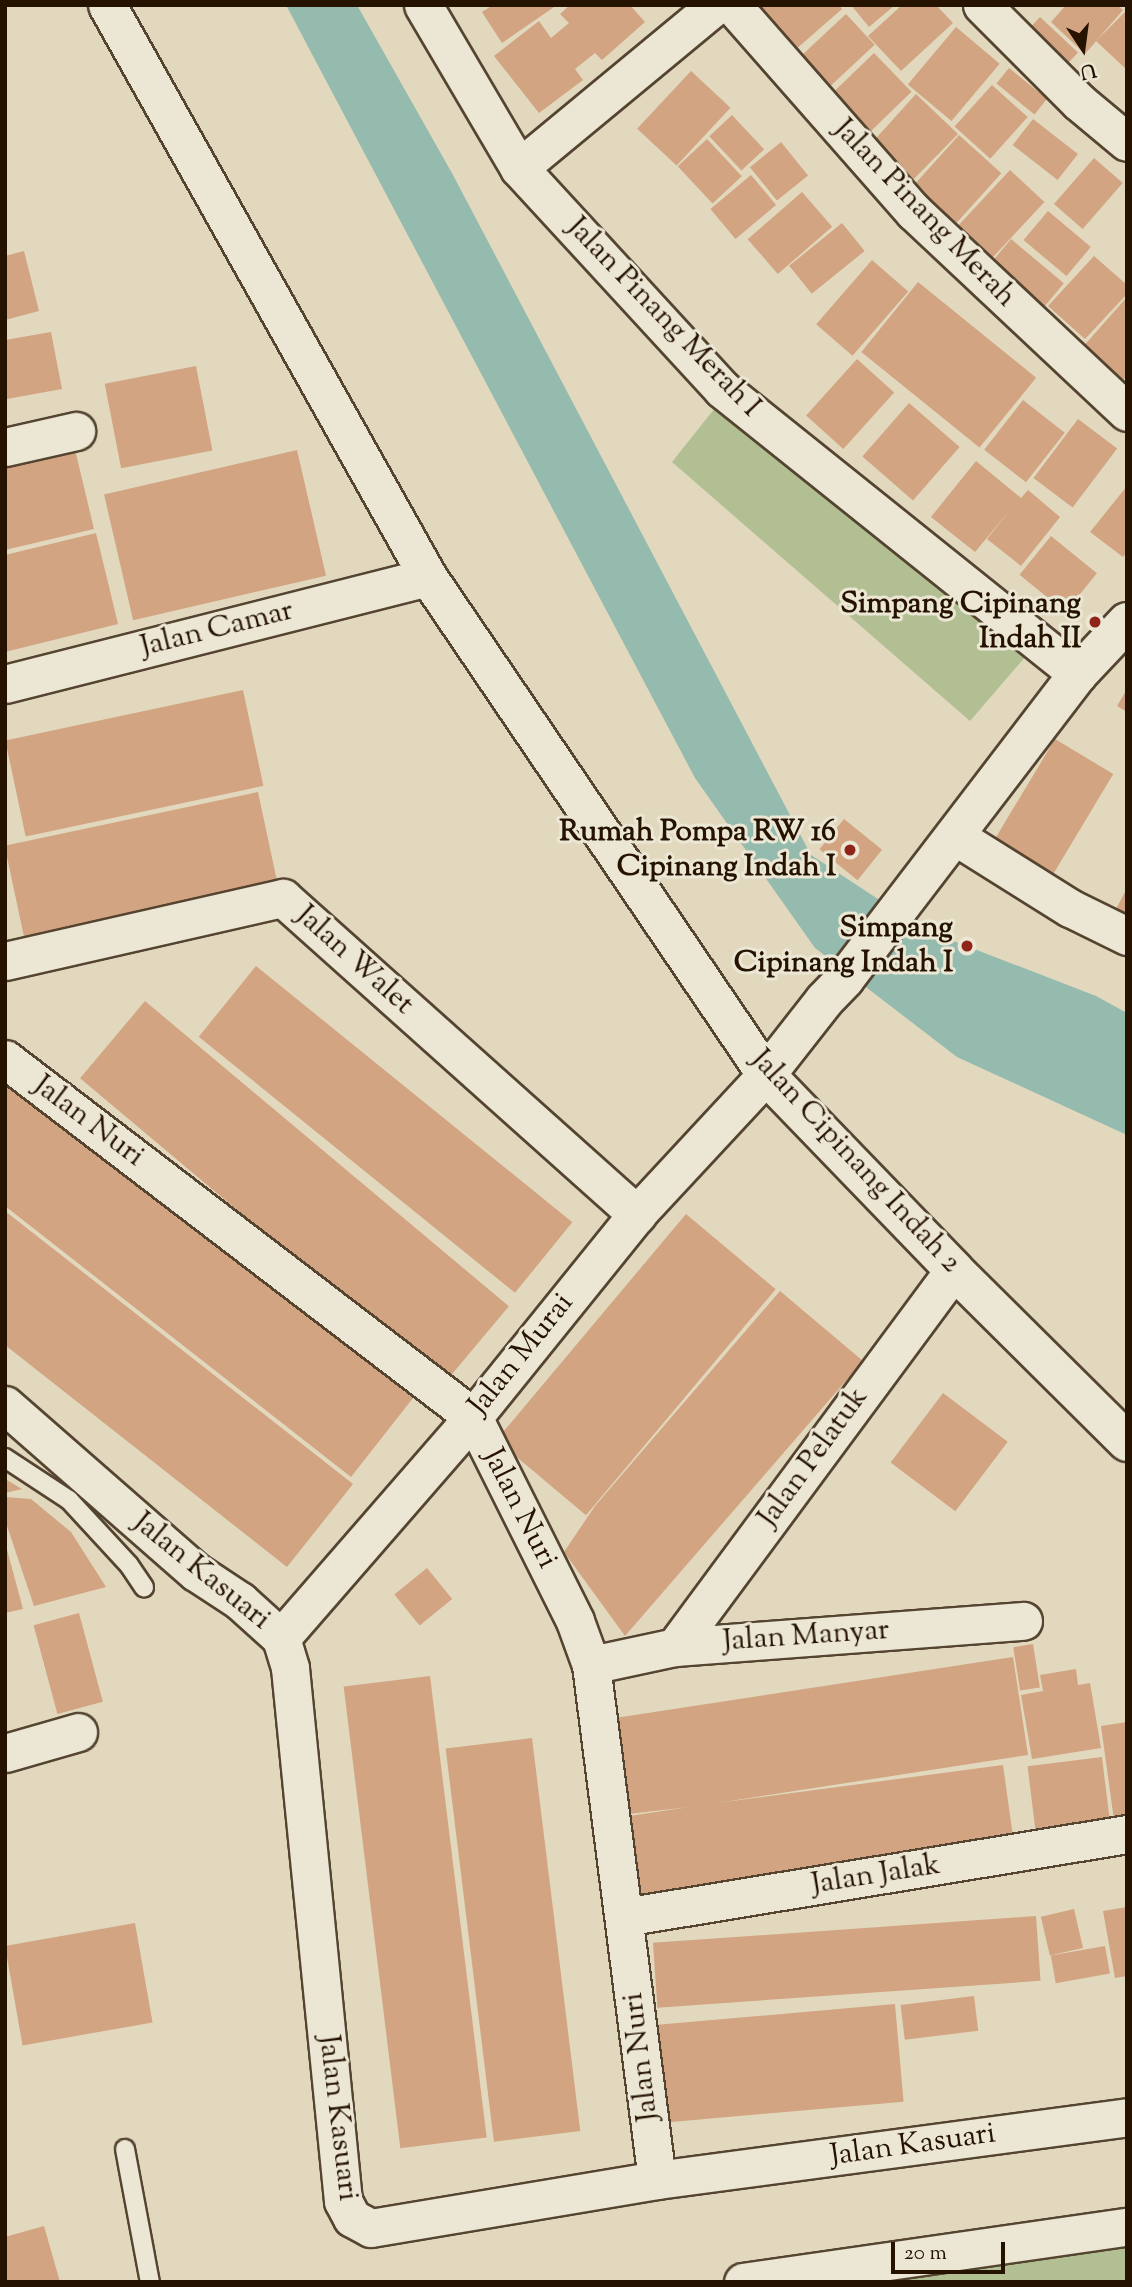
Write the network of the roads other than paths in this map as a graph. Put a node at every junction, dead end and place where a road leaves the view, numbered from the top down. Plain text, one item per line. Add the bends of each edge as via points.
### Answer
1 (107, 5) edge
2 (423, 5) edge
3 (716, 5) edge
4 (732, 5) edge
5 (982, 5) edge
6 (1127, 142) edge
7 (519, 168) junction
8 (1127, 412) edge
9 (76, 431) dead end
10 (5, 447) edge
11 (428, 577) junction
12 (1127, 622) edge
13 (1078, 674) junction
14 (5, 684) edge
15 (955, 836) junction
16 (1127, 936) edge
17 (5, 961) edge
18 (5, 1059) edge
19 (766, 1075) junction
20 (637, 1214) junction
21 (954, 1270) junction
22 (5, 1405) edge
23 (473, 1417) junction
24 (1127, 1442) edge
25 (5, 1458) edge
26 (144, 1587) dead end
27 (1023, 1621) dead end
28 (281, 1638) junction
29 (675, 1647) junction
30 (591, 1665) junction
31 (78, 1732) dead end
32 (5, 1753) edge
33 (1127, 1835) edge
34 (624, 1917) junction
35 (1127, 2117) edge
36 (125, 2149) dead end
37 (657, 2180) junction
38 (1127, 2227) edge
39 (150, 2282) edge
40 (743, 2282) edge

1 - 11 street, Jalan Cipinang Indah 2
2 - 7 street, Jalan Pinang Merah I
3 - 7 street
4 - 8 street, Jalan Pinang Merah via 914,212
5 - 6 street via 1079,102
7 - 13 street, Jalan Pinang Merah I via 727,393
9 - 10 street
11 - 14 street, Jalan Camar
11 - 19 street, Jalan Cipinang Indah 2
12 - 13 street
13 - 15 street
15 - 16 street via 1070,908
15 - 19 street
17 - 20 street, Jalan Walet via 284,898
18 - 23 street, Jalan Nuri
19 - 20 street, Jalan Murai
19 - 21 street, Jalan Cipinang Indah 2
20 - 23 street, Jalan Murai
21 - 24 street, Jalan Cipinang Indah 2
21 - 29 street, Jalan Pelatuk
22 - 28 street, Jalan Kasuari via 196,1572 240,1601
23 - 28 street, Jalan Murai
23 - 30 street, Jalan Nuri via 575,1620
25 - 26 lane via 69,1500
27 - 29 street, Jalan Manyar
28 - 37 street, Jalan Kasuari via 290,1668 342,2201 352,2218 371,2228
29 - 30 street, Jalan Manyar
30 - 34 street, Jalan Nuri
31 - 32 street
33 - 34 street, Jalan Jalak
34 - 37 street, Jalan Nuri
35 - 37 street, Jalan Kasuari
36 - 39 lane
38 - 40 street

